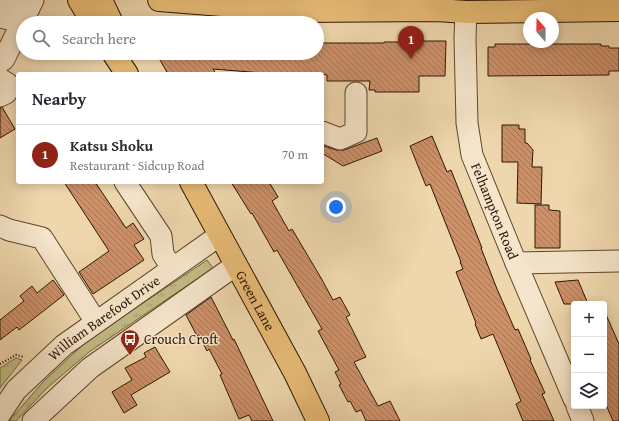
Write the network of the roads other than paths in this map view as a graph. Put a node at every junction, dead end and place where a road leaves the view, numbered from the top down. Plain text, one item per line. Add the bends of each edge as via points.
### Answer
1 (79, 0) edge
2 (101, 0) edge
3 (159, 0) edge
4 (0, 1) edge
5 (0, 9) edge
6 (619, 10) edge
7 (466, 12) junction
8 (89, 16) edge
9 (109, 16) edge
10 (0, 17) edge
11 (15, 28) edge
12 (117, 60) edge
13 (126, 60) edge
14 (126, 72) edge
15 (130, 72) edge
16 (0, 79) edge
17 (356, 93) dead end
18 (0, 96) edge
19 (324, 133) edge
20 (127, 184) edge
21 (194, 184) edge
22 (0, 226) edge
23 (220, 235) junction
24 (619, 261) edge
25 (516, 263) junction
26 (236, 265) junction
27 (172, 268) junction
28 (96, 322) junction
29 (571, 392) edge
30 (578, 409) edge
31 (0, 414) edge
32 (32, 421) edge
33 (318, 421) edge
34 (583, 421) edge

1 - 8 main road
2 - 9 main road
3 - 7 main road via 299,11
4 - 11 street
5 - 11 street
6 - 7 main road
7 - 25 street, Felhampton Road via 467,123 472,155
10 - 11 street
12 - 14 main road
13 - 15 main road
16 - 18 street via 8,84 9,88
17 - 19 street via 356,132 340,139
20 - 27 street via 161,236 163,254
21 - 23 main road, Green Lane
22 - 28 street via 42,238
23 - 26 main road, Green Lane
23 - 27 street, William Barefoot Drive
24 - 25 street
25 - 29 street, Felhampton Road
26 - 32 street via 90,368
26 - 33 main road, Green Lane
27 - 28 street, William Barefoot Drive
28 - 31 street, William Barefoot Drive via 43,364 16,390
30 - 34 street

